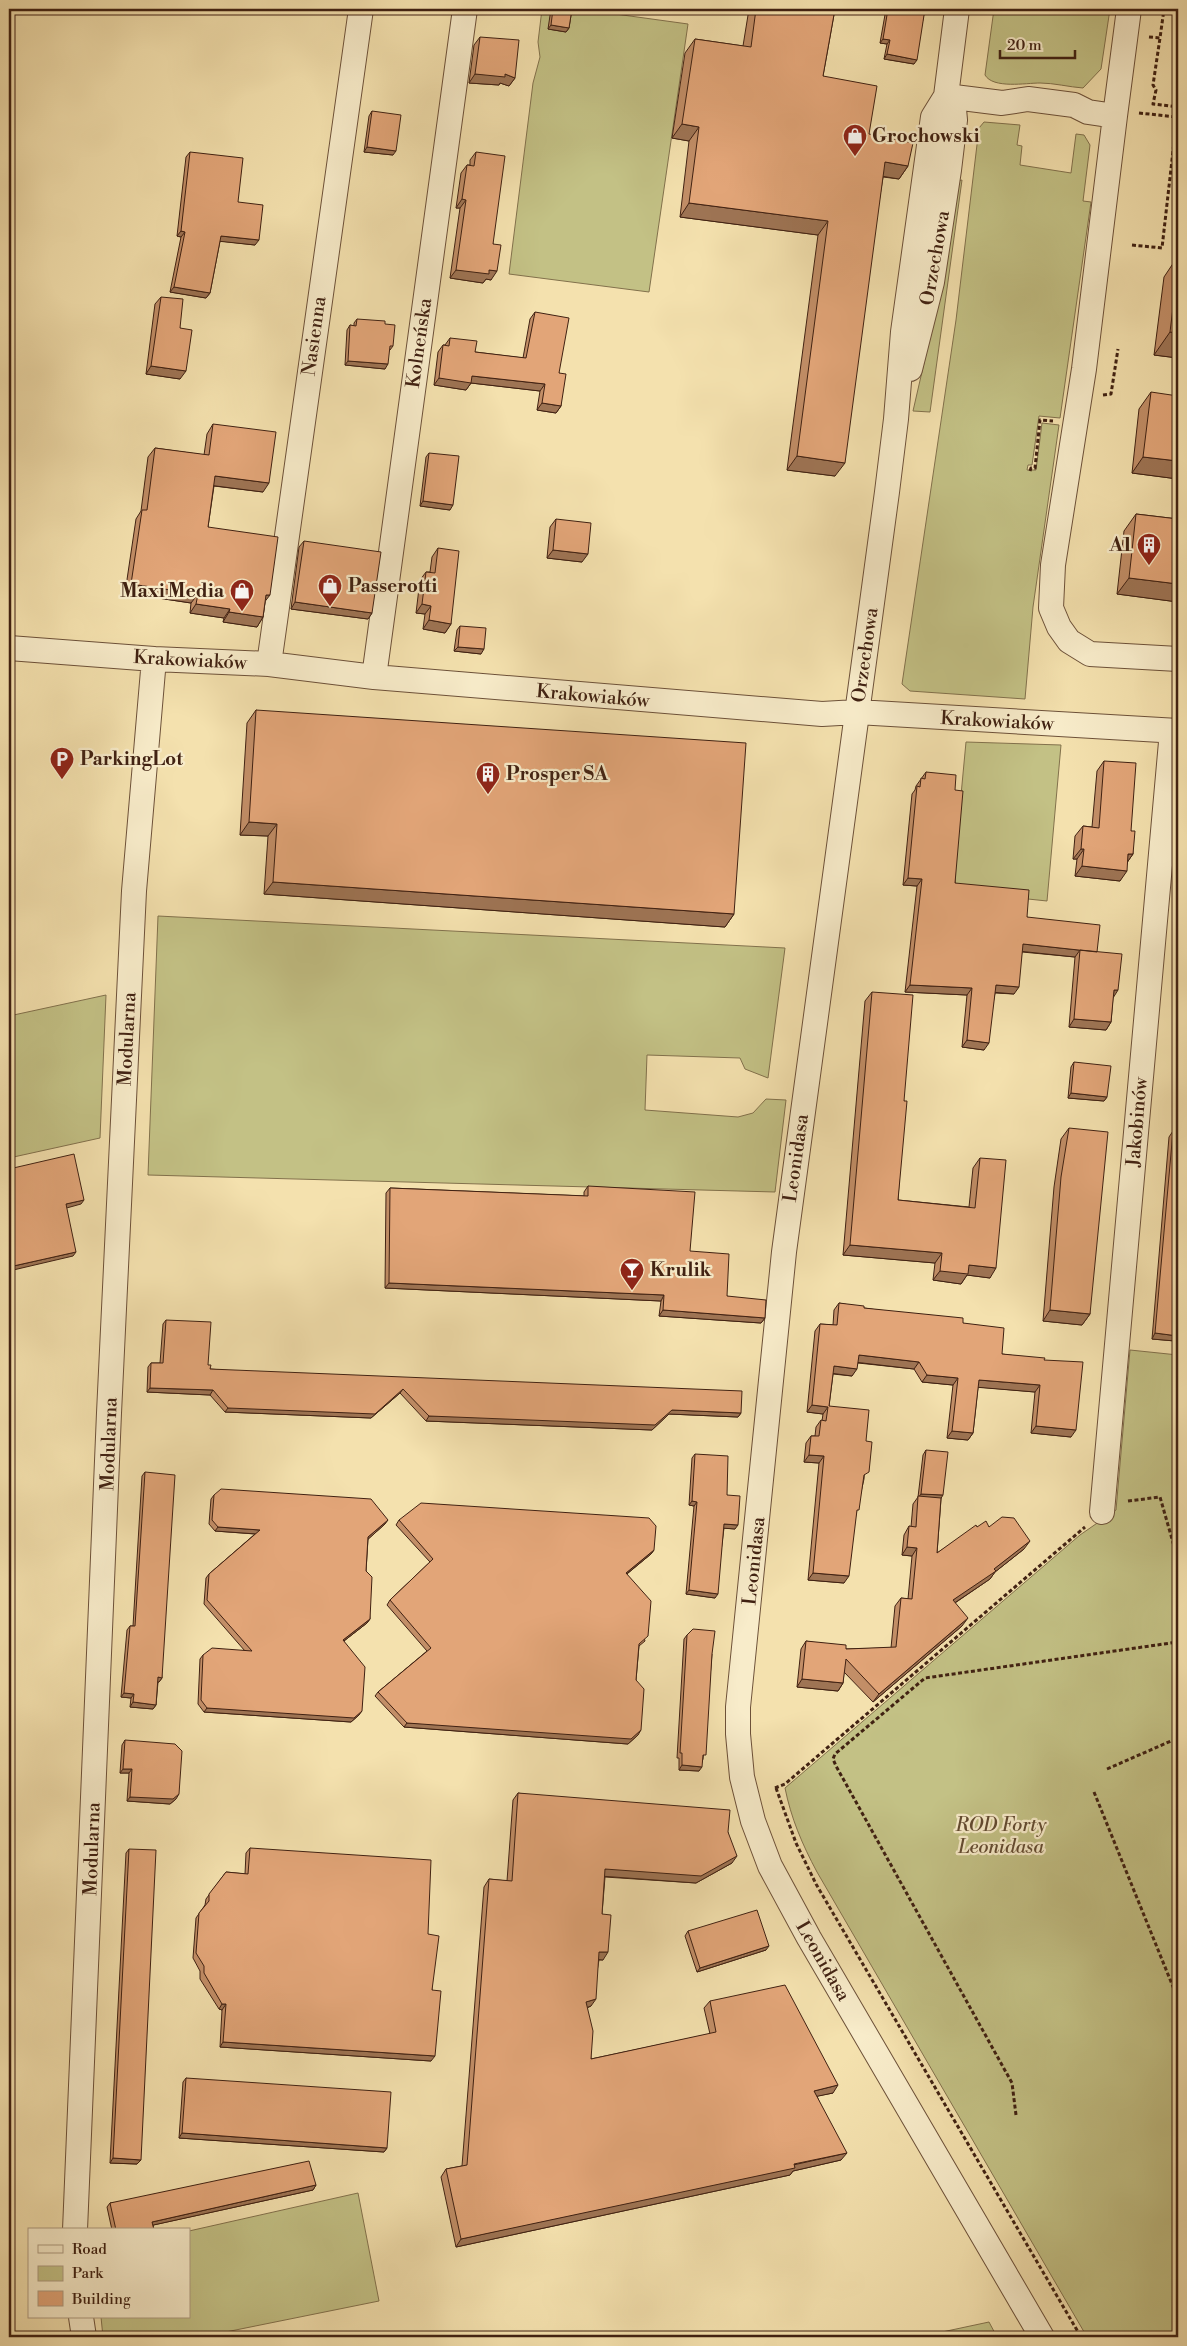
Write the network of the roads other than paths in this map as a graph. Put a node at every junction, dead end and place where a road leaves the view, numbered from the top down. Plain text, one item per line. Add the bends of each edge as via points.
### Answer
1 (361, 9) edge
2 (465, 9) edge
3 (957, 9) edge
4 (1129, 9) edge
5 (946, 96) junction
6 (1115, 114) junction
7 (9, 648) edge
8 (154, 659) junction
9 (1178, 659) edge
10 (268, 664) junction
11 (374, 677) junction
12 (857, 712) junction
13 (1175, 731) edge
14 (1102, 1512) road end
15 (75, 2228) edge
16 (81, 2318) edge
17 (84, 2337) edge
18 (1042, 2337) edge

1 - 10 street, Nasienna
2 - 11 street, Kolneńska
3 - 5 street, Orzechowa
4 - 6 street
5 - 6 street via 1002,103 1028,99 1074,105 1088,112
5 - 12 street, Orzechowa via 954,109 955,120 936,265 896,419
6 - 9 street via 1084,369 1053,565 1051,608 1058,627 1069,641 1090,654
7 - 8 street, Krakowiaków
8 - 10 street, Krakowiaków
8 - 15 street, Modularna via 134,900
10 - 11 street, Krakowiaków
11 - 12 street, Krakowiaków via 822,714
12 - 13 street, Krakowiaków
12 - 18 street, Leonidasa via 789,1205 738,1707 739,1754 747,1801 770,1866 808,1938
13 - 14 street, Jakobinów
16 - 17 street

